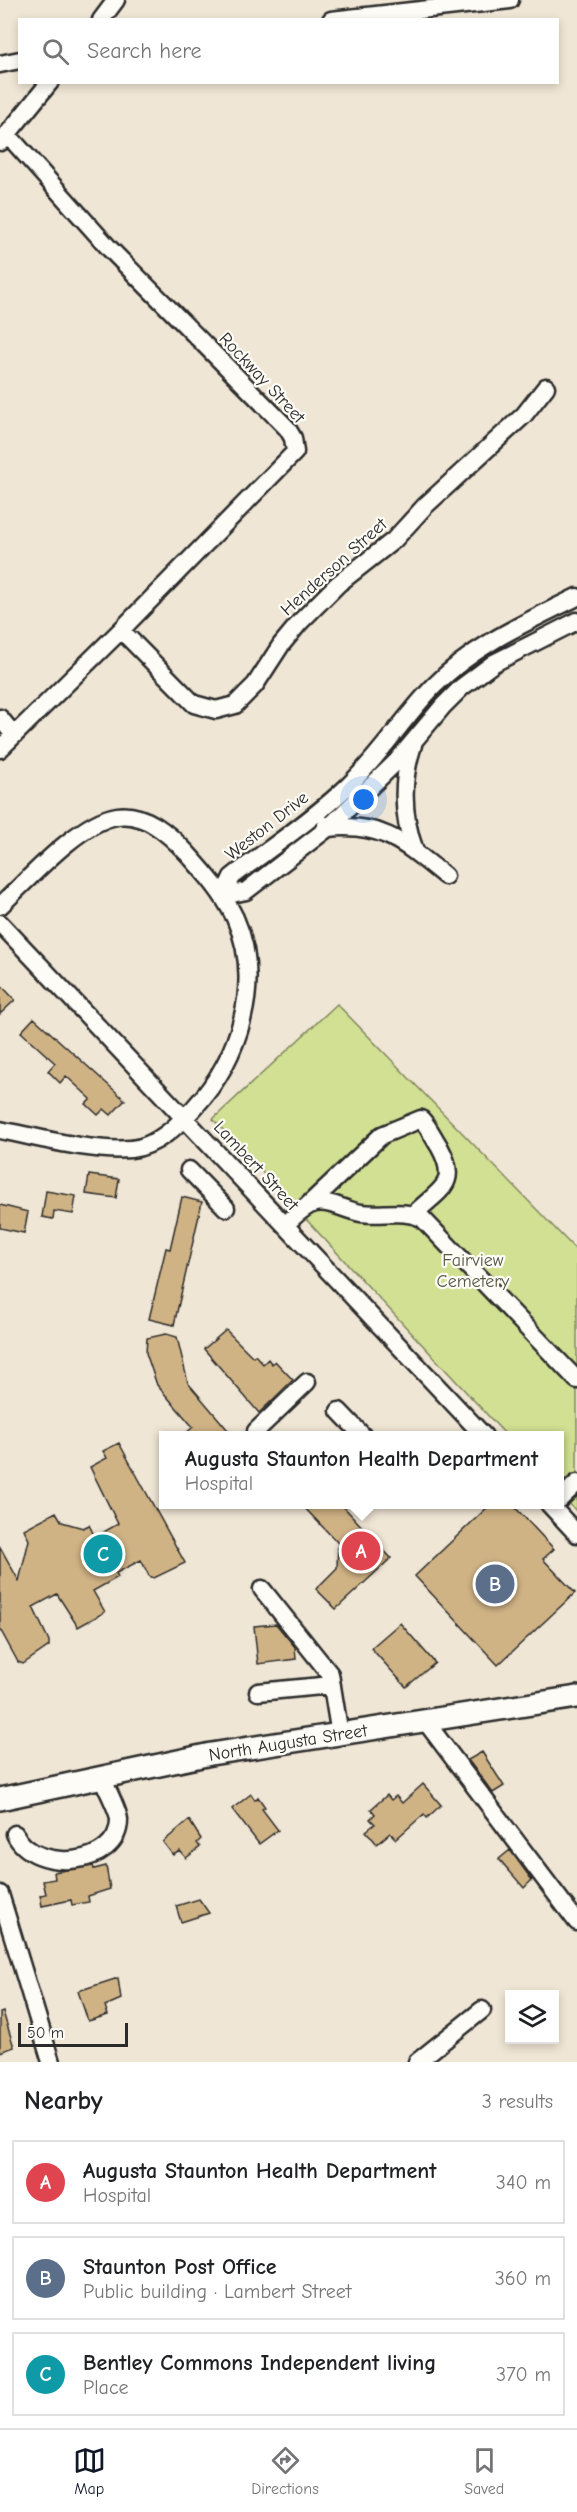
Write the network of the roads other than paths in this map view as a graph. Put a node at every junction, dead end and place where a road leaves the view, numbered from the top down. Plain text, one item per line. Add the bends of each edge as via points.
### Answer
1 (116, 0) edge
2 (510, 0) edge
3 (102, 18) edge
4 (349, 18) edge
5 (18, 60) edge
6 (0, 64) edge
7 (48, 84) edge
8 (3, 139) edge
9 (546, 387) dead end
10 (577, 597) edge
11 (577, 621) edge
12 (122, 630) junction
13 (0, 718) edge
14 (14, 735) junction
15 (416, 737) junction
16 (0, 749) edge
17 (315, 813) junction
18 (328, 828) junction
19 (415, 852) junction
20 (445, 876) dead end
21 (223, 896) junction
22 (0, 906) edge
23 (0, 922) edge
24 (185, 1118) junction
25 (0, 1130) edge
26 (189, 1170) dead end
27 (307, 1206) junction
28 (226, 1208) dead end
29 (414, 1214) junction
30 (285, 1225) junction
31 (577, 1380) edge
32 (307, 1382) dead end
33 (339, 1411) dead end
34 (256, 1431) dead end
35 (358, 1431) edge
36 (479, 1431) edge
37 (577, 1484) edge
38 (564, 1495) edge
39 (557, 1509) edge
40 (577, 1534) edge
41 (262, 1589) dead end
42 (332, 1685) junction
43 (258, 1692) dead end
44 (577, 1697) edge
45 (426, 1722) junction
46 (340, 1735) junction
47 (102, 1777) junction
48 (0, 1799) edge
49 (15, 1834) dead end
50 (0, 1894) edge
51 (577, 1922) edge
52 (482, 2010) dead end
53 (51, 2062) edge
54 (417, 2062) edge

1 - 3 street
2 - 4 street
5 - 6 street
7 - 8 street
8 - 12 street, Rockway Street via 293,438 295,452
9 - 12 street, Henderson Street via 524,415 433,498 394,540 338,584 300,622 255,685 235,705 216,710 194,704
10 - 17 street, Weston Drive via 492,641 451,670 406,717 369,766
11 - 15 street via 477,675 442,706
12 - 14 street, Rockway Street
13 - 14 street
14 - 16 street, Rockway Street
15 - 18 street via 397,761
15 - 19 street via 404,800 407,830
17 - 18 street
17 - 21 street, Weston Drive via 232,877
18 - 19 street via 381,832 398,838
18 - 21 street via 246,891
19 - 20 street
21 - 22 street via 169,835 149,822 118,816 87,827
21 - 24 street via 235,919 244,952 244,1012 222,1072
23 - 24 street, Lambert Street
24 - 25 street via 163,1136 131,1149
24 - 30 street, Lambert Street
26 - 28 street
27 - 29 street via 323,1202 369,1214
27 - 29 street via 382,1135 421,1119 450,1165 444,1185
27 - 30 street
29 - 31 street via 427,1222
30 - 36 street, Lambert Street
32 - 34 street
33 - 35 street
37 - 38 street
39 - 40 street
41 - 42 street via 326,1667
42 - 43 street
42 - 46 street
44 - 45 main road, North Augusta Street
45 - 46 main road, North Augusta Street
45 - 51 street
46 - 47 main road, North Augusta Street via 212,1754
47 - 48 main road, North Augusta Street
47 - 49 street via 119,1818 117,1834 109,1845 66,1862 27,1852
50 - 53 street
52 - 54 street

